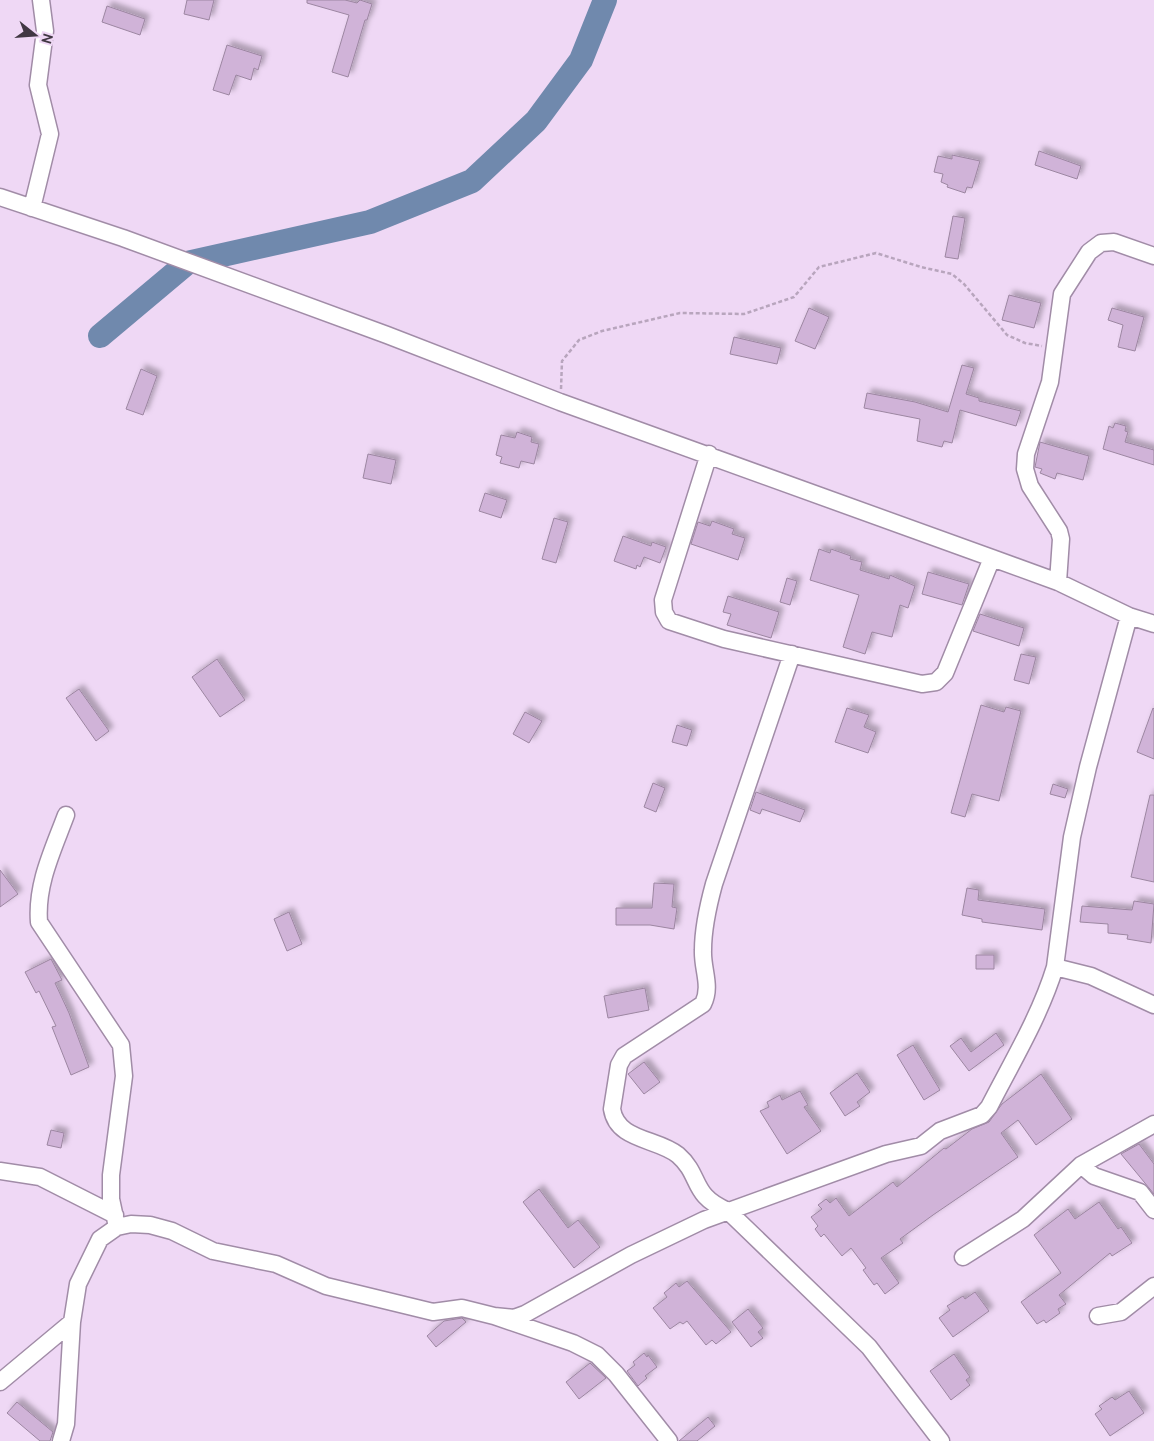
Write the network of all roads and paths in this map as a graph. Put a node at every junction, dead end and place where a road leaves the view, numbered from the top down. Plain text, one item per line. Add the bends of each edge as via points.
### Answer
1 (41, 0) edge
2 (0, 197) edge
3 (32, 208) junction
4 (1154, 256) edge
5 (1053, 348) junction
6 (560, 402) junction
7 (709, 454) junction
8 (992, 558) junction
9 (1058, 582) junction
10 (1129, 616) junction
11 (1154, 624) edge
12 (792, 654) junction
13 (66, 816) dead end
14 (1055, 967) junction
15 (1154, 1005) edge
16 (1154, 1124) edge
17 (1081, 1165) junction
18 (0, 1171) edge
19 (1154, 1210) edge
20 (728, 1212) junction
21 (116, 1221) junction
22 (963, 1257) dead end
23 (1154, 1286) edge
24 (494, 1316) junction
25 (1098, 1316) dead end
26 (72, 1322) junction
27 (0, 1382) edge
28 (62, 1441) edge
29 (670, 1441) edge
30 (941, 1441) edge

1 - 3 street via 45,31 38,85 50,134
2 - 3 street
3 - 6 street via 369,328
4 - 5 street via 1114,242 1101,243 1090,252 1062,294
5 - 6 path via 1025,343 1007,335 952,274 876,253 819,267 794,297 744,314 680,313 602,331 579,340 562,360
5 - 9 street via 1050,382 1026,454 1025,469 1030,486 1059,531
6 - 7 street
7 - 8 street
7 - 12 street via 663,600 664,612 669,621 724,639
8 - 9 street
8 - 12 street via 945,673 936,682 922,684
9 - 10 street
10 - 11 street
10 - 14 street via 1072,837
12 - 20 street via 704,919 703,952 708,995 702,1004 624,1056 619,1065 612,1109 616,1123 629,1133 677,1155 706,1199
13 - 21 street via 44,875 38,902 39,922 121,1045 124,1076 111,1175
14 - 15 street via 1090,976
14 - 20 street via 1050,986 982,1115 940,1131 921,1146 886,1154
16 - 17 street
17 - 19 street via 1094,1176 1140,1192
17 - 22 street via 1023,1219
18 - 21 street via 40,1177
20 - 24 street via 631,1255 525,1314 514,1318
20 - 30 street via 869,1347
21 - 24 street via 172,1231 213,1251 276,1264 326,1286 378,1300 433,1312 462,1308
21 - 26 street via 100,1239 78,1284
23 - 25 street via 1121,1312
24 - 29 street via 573,1343 597,1355
26 - 27 street
26 - 28 street via 68,1404

